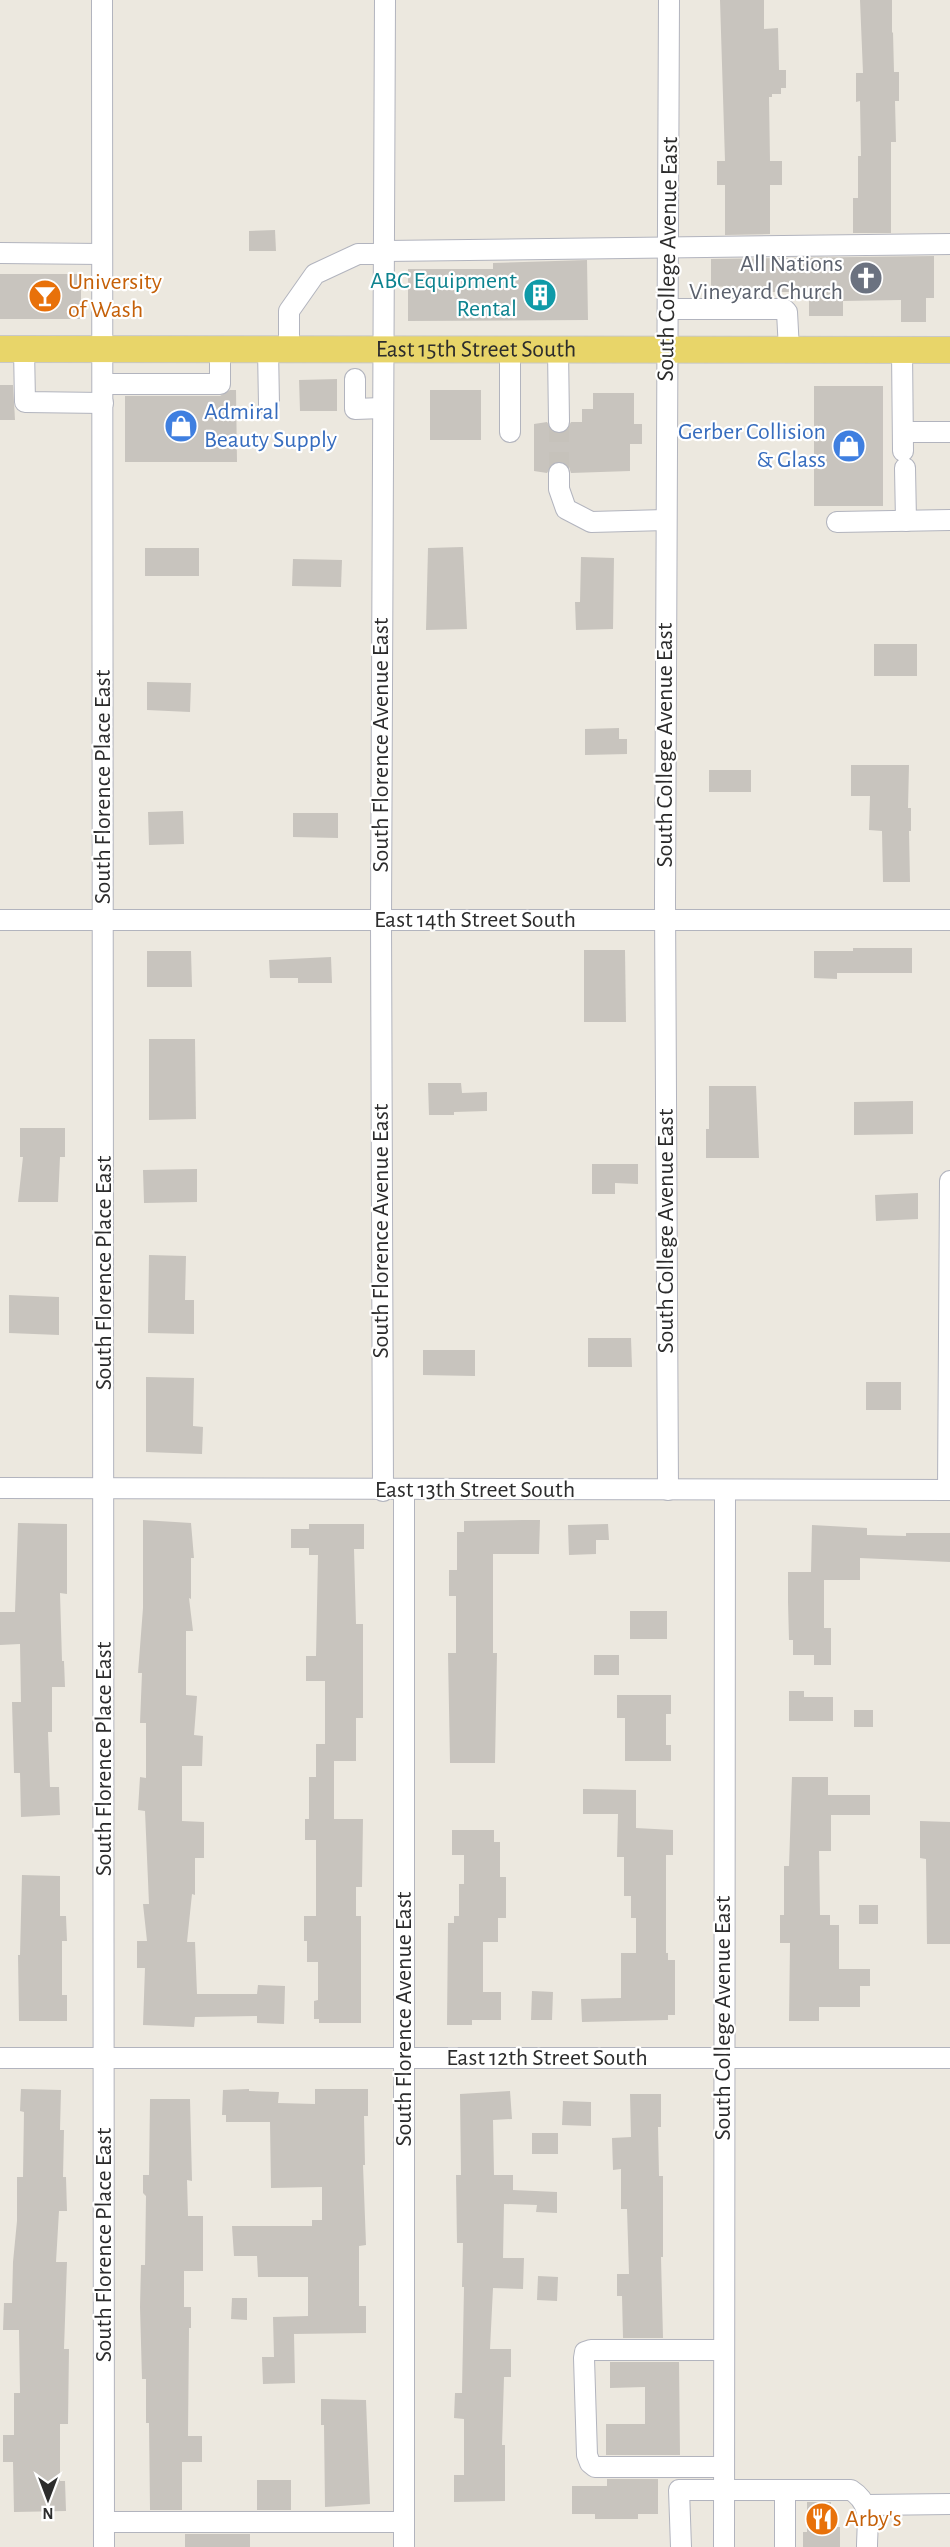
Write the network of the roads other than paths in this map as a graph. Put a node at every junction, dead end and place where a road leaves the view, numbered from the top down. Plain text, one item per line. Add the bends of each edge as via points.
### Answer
1 (102, 0) edge
2 (385, 0) edge
3 (669, 0) edge
4 (950, 244) edge
5 (669, 248) junction
6 (385, 252) junction
7 (0, 253) edge
8 (102, 254) junction
9 (669, 309) junction
10 (12, 349) edge
11 (103, 349) junction
12 (220, 349) junction
13 (279, 349) junction
14 (384, 350) junction
15 (510, 350) junction
16 (558, 350) junction
17 (668, 350) junction
18 (789, 350) junction
19 (902, 350) junction
20 (950, 350) edge
21 (355, 379) dead end
22 (103, 394) junction
23 (269, 405) dead end
24 (382, 408) junction
25 (559, 422) tunnel mouth
26 (510, 432) dead end
27 (950, 432) edge
28 (904, 450) junction
29 (559, 473) tunnel mouth
30 (666, 520) junction
31 (950, 520) edge
32 (906, 521) junction
33 (837, 522) dead end
34 (0, 920) edge
35 (104, 920) junction
36 (381, 920) junction
37 (665, 920) junction
38 (950, 920) edge
39 (950, 1181) edge
40 (0, 1488) edge
41 (104, 1488) junction
42 (668, 1490) junction
43 (725, 1490) junction
44 (949, 1490) edge
45 (383, 1491) junction
46 (404, 1491) junction
47 (723, 2057) junction
48 (0, 2058) edge
49 (405, 2058) junction
50 (950, 2058) edge
51 (104, 2059) junction
52 (723, 2350) junction
53 (723, 2467) junction
54 (724, 2490) junction
55 (785, 2490) junction
56 (950, 2504) edge
57 (867, 2505) junction
58 (104, 2522) junction
59 (404, 2522) junction
60 (104, 2547) edge
61 (404, 2547) edge
62 (681, 2547) edge
63 (724, 2547) edge
64 (785, 2547) edge
65 (867, 2547) edge

1 - 8 street, South Florence Place East
2 - 6 street, South Florence Avenue East
3 - 5 street, South College Avenue East
4 - 5 street
5 - 6 street
5 - 9 street, South College Avenue East
6 - 13 street via 358,254 315,274 289,311
6 - 14 street, South Florence Avenue East
7 - 8 street
8 - 11 street, South Florence Place East
9 - 17 street, South College Avenue East
9 - 18 street via 784,309
10 - 11 main road, East 15th Street South
10 - 22 street via 26,402
11 - 12 main road, East 15th Street South
11 - 22 street, South Florence Place East
12 - 13 main road, East 15th Street South
12 - 22 street via 220,384
13 - 14 main road, East 15th Street South
13 - 23 street
14 - 15 main road, East 15th Street South
14 - 24 street, South Florence Avenue East
15 - 16 main road, East 15th Street South
15 - 26 street
16 - 17 main road, East 15th Street South
16 - 25 street
17 - 18 main road, East 15th Street South
17 - 30 street, South College Avenue East
18 - 19 main road, East 15th Street South
19 - 20 main road, East 15th Street South
19 - 28 street
21 - 24 street via 356,409
22 - 35 street, South Florence Place East
24 - 36 street, South Florence Avenue East
27 - 28 street
28 - 32 street
29 - 30 street via 559,489 566,509 583,519
30 - 37 street, South College Avenue East
31 - 32 street
32 - 33 street
34 - 35 street, East 14th Street South
35 - 36 street, East 14th Street South
35 - 41 street, South Florence Place East
36 - 37 street, East 14th Street South
36 - 45 street, South Florence Avenue East
37 - 38 street, East 14th Street South
37 - 42 street, South College Avenue East
39 - 44 street
40 - 41 street, East 13th Street South
41 - 45 street, East 13th Street South
41 - 51 street, South Florence Place East
42 - 43 street, East 13th Street South
42 - 46 street, East 13th Street South
43 - 44 street, East 13th Street South
43 - 47 street, South College Avenue East
45 - 46 street, East 13th Street South
46 - 49 street, South Florence Avenue East
47 - 49 street, East 12th Street South
47 - 50 street, East 12th Street South
47 - 52 street, South College Avenue East
48 - 51 street, East 12th Street South
49 - 51 street, East 12th Street South
49 - 59 street, South Florence Avenue East
51 - 58 street, South Florence Place East
52 - 53 street, South College Avenue East
52 - 53 street via 591,2350 585,2352 584,2358 587,2456 595,2467
53 - 54 street, South College Avenue East
54 - 55 street
54 - 62 street via 679,2490
54 - 63 street, South College Avenue East
55 - 57 street via 851,2490 862,2496
55 - 64 street
56 - 57 street
57 - 65 street
58 - 59 street
58 - 60 street, South Florence Place East
59 - 61 street, South Florence Avenue East

